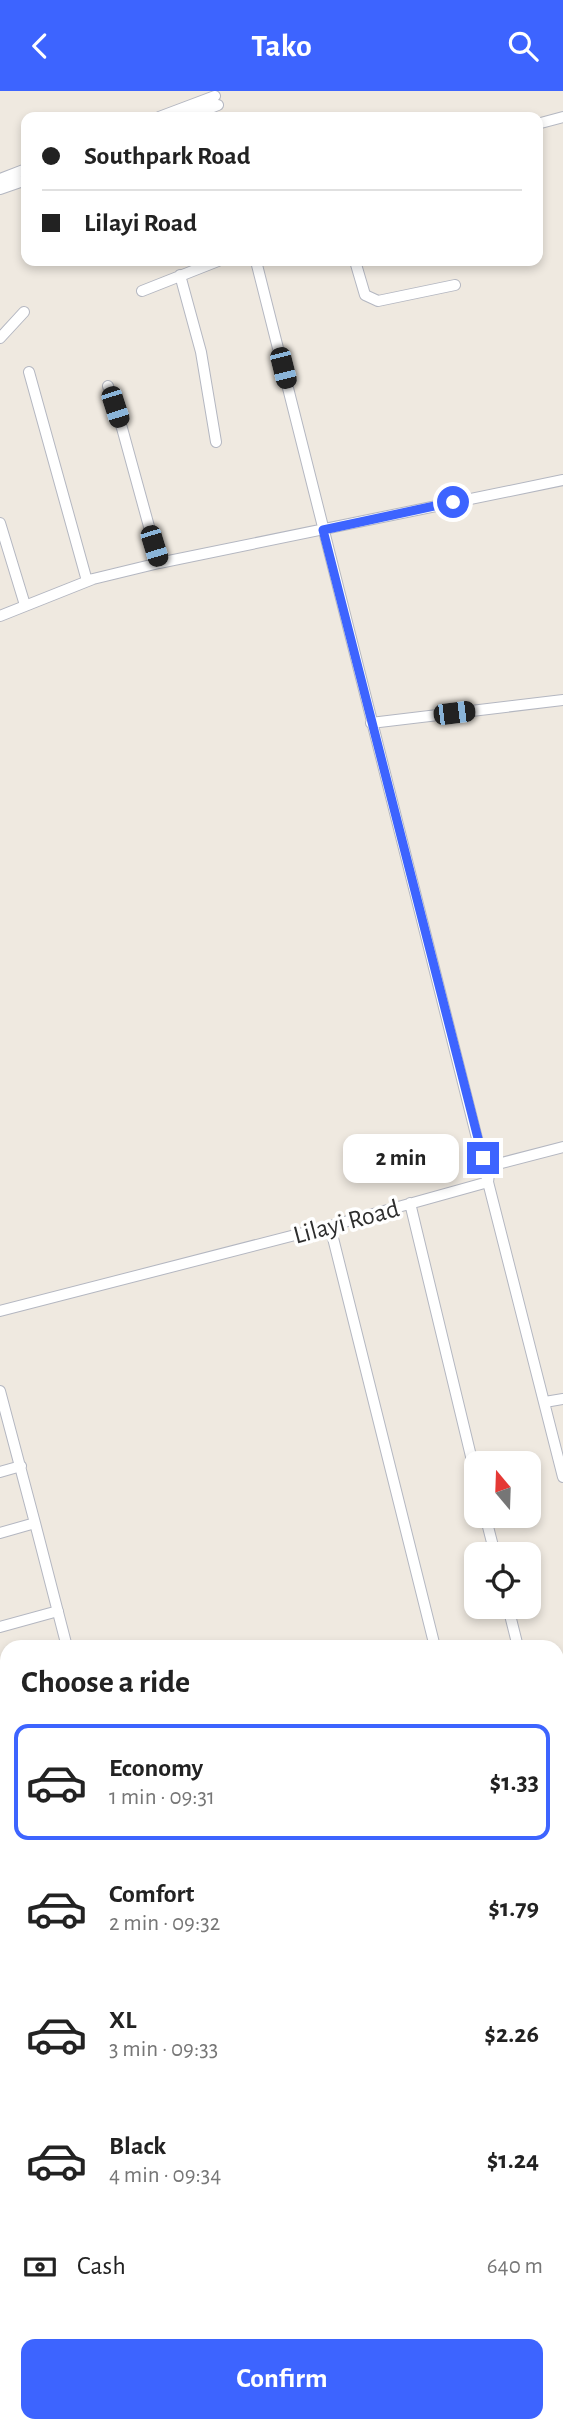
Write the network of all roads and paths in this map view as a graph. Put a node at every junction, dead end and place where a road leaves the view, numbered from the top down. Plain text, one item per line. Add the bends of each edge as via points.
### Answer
1 (216, 97) edge
2 (173, 112) edge
3 (194, 112) edge
4 (563, 117) edge
5 (543, 122) edge
6 (21, 171) edge
7 (0, 179) edge
8 (21, 182) edge
9 (0, 189) edge
10 (204, 266) edge
11 (257, 266) edge
12 (356, 266) edge
13 (180, 275) junction
14 (455, 285) dead end
15 (142, 291) dead end
16 (24, 312) dead end
17 (0, 338) edge
18 (29, 372) dead end
19 (108, 386) dead end
20 (216, 442) dead end
21 (563, 480) edge
22 (0, 523) edge
23 (323, 530) junction
24 (159, 563) junction
25 (87, 582) junction
26 (25, 605) junction
27 (0, 616) edge
28 (563, 700) edge
29 (371, 723) junction
30 (563, 1147) edge
31 (488, 1182) junction
32 (410, 1203) junction
33 (330, 1226) junction
34 (0, 1311) edge
35 (0, 1391) edge
36 (563, 1399) edge
37 (545, 1402) junction
38 (470, 1451) edge
39 (21, 1466) junction
40 (0, 1472) edge
41 (563, 1477) edge
42 (35, 1523) junction
43 (0, 1533) edge
44 (58, 1611) junction
45 (511, 1619) edge
46 (0, 1627) edge
47 (65, 1640) edge
48 (433, 1640) edge
49 (516, 1640) edge

1 - 2 street
1 - 3 street
4 - 5 street
6 - 7 street
8 - 9 street
10 - 13 street
11 - 23 street
12 - 14 street via 365,295 378,302
13 - 15 street
13 - 20 street via 201,352
16 - 17 street
18 - 25 street
19 - 24 street
21 - 23 street
22 - 26 street
23 - 24 street
23 - 29 street
24 - 25 street
25 - 26 street
26 - 27 street
28 - 29 street
29 - 31 street
30 - 31 street via 490,1166
31 - 32 street, Lilayi Road
31 - 37 street
32 - 33 street, Lilayi Road
32 - 38 street
33 - 34 street, Lilayi Road
33 - 48 street
35 - 39 street
36 - 37 street
37 - 41 street
39 - 40 street
39 - 42 street
42 - 43 street
42 - 44 street
44 - 46 street
44 - 47 street
45 - 49 street

